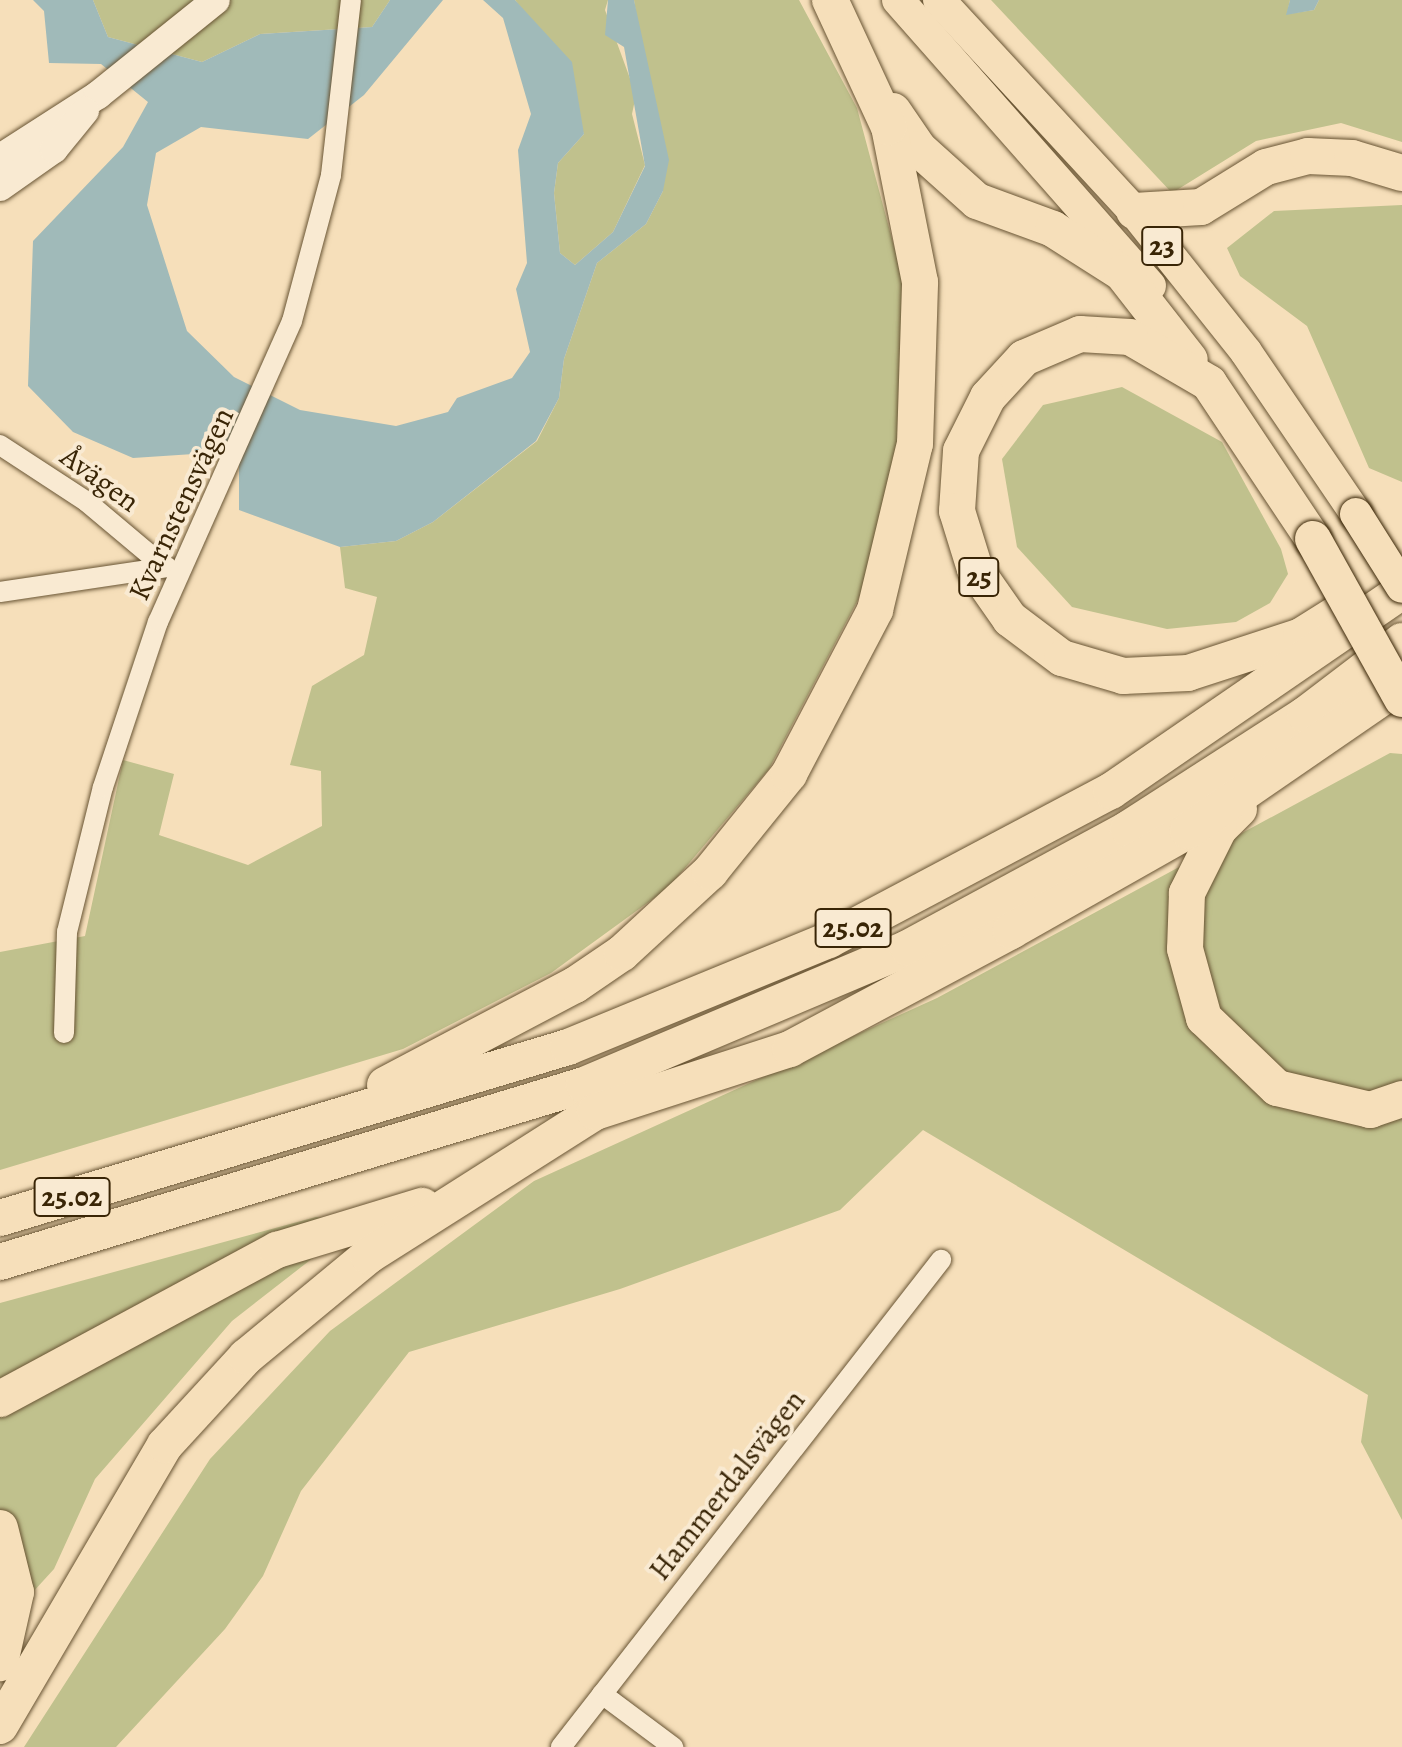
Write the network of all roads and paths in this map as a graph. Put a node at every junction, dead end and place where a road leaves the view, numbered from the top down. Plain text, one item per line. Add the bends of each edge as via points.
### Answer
1 (216, 0) edge
2 (830, 0) edge
3 (898, 0) edge
4 (939, 0) edge
5 (348, 7) edge
6 (871, 80) junction
7 (3, 172) edge
8 (1402, 173) edge
9 (1134, 211) junction
10 (1231, 405) junction
11 (0, 445) edge
12 (1319, 535) junction
13 (161, 564) junction
14 (182, 573) junction
15 (1402, 587) edge
16 (0, 592) edge
17 (1402, 641) edge
18 (1402, 664) edge
19 (1402, 684) edge
20 (1402, 699) edge
21 (1278, 770) junction
22 (64, 1033) dead end
23 (1402, 1099) edge
24 (246, 1146) junction
25 (455, 1196) junction
26 (0, 1218) edge
27 (941, 1260) dead end
28 (0, 1262) edge
29 (0, 1399) edge
30 (0, 1528) edge
31 (0, 1663) edge
32 (602, 1694) junction
33 (0, 1726) edge
34 (561, 1747) edge
35 (673, 1747) edge

1 - 7 street
2 - 6 highway
3 - 10 main road, 23 via 1108,234
4 - 9 main road, 23
5 - 14 street, Kvarnstensvägen via 331,175 269,386
6 - 10 highway via 919,149 977,201 1053,229 1122,273
6 - 24 highway via 913,227 921,386 893,551 869,623 819,725 749,828 622,953 483,1038
8 - 9 highway via 1352,158 1308,156 1266,167 1201,207
9 - 15 main road, 23, bridge via 1246,352
10 - 12 highway
10 - 15 highway, 25 via 1155,346 1105,333 1052,343 1006,374 973,423 957,481 963,541 1010,619 1062,658 1097,671 1155,677 1223,665 1301,636
11 - 13 street, Åvägen via 87,502
12 - 18 main road
12 - 20 highway, bridge
13 - 14 street, Åvägen
13 - 16 street
14 - 22 street, Kvarnstensvägen via 103,787 67,932
15 - 24 highway, 25.02 via 1111,791 829,940 568,1047
17 - 28 highway, 25.02 via 1305,715 1141,822 908,948 668,1054 461,1126
19 - 21 highway
21 - 23 highway via 1219,829 1187,893 1185,949 1204,1018 1277,1088 1370,1110
21 - 25 highway via 1174,839 790,1049 595,1112
24 - 26 highway, 25.02
25 - 29 highway via 277,1250
25 - 33 highway via 345,1274 199,1403 132,1492
27 - 32 street, Hammerdalsvägen
30 - 31 highway via 16,1592
32 - 34 street, Hammerdalsvägen
32 - 35 street

